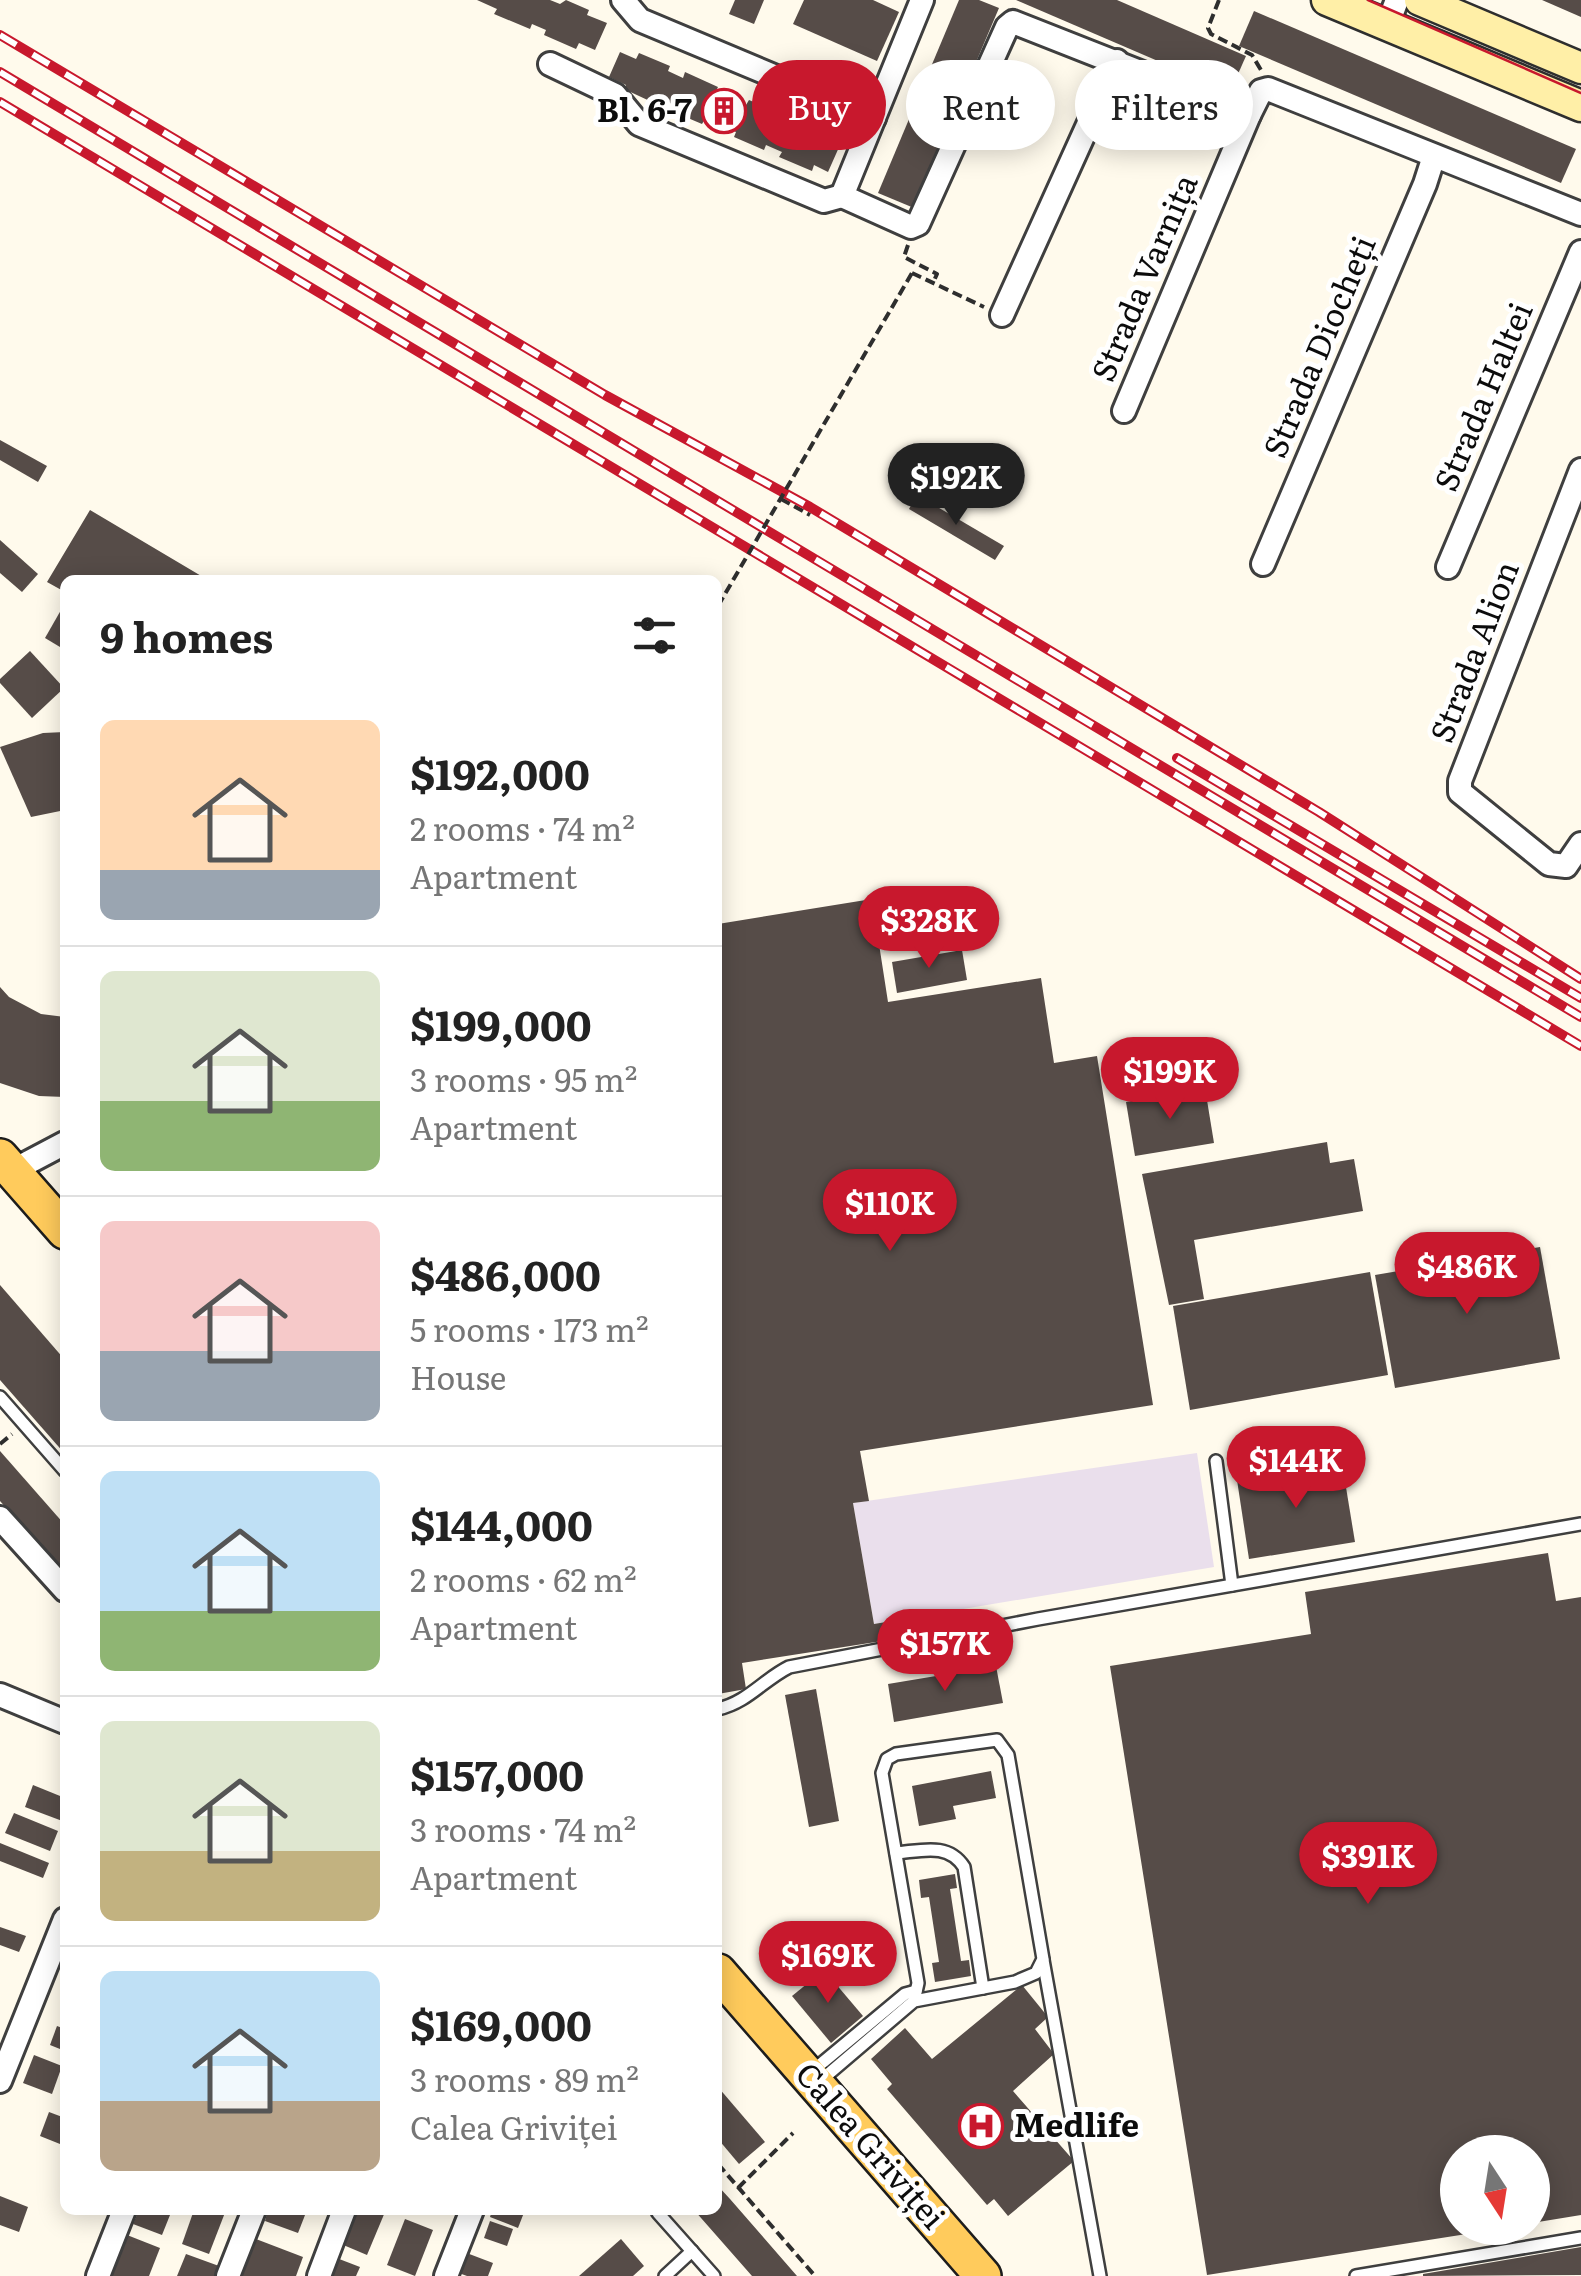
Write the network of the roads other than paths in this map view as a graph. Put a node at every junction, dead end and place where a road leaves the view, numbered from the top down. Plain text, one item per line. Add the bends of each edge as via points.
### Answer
1 (623, 0) edge
2 (922, 0) edge
3 (1327, 0) edge
4 (1420, 0) edge
5 (1392, 13) edge
6 (1113, 60) edge
7 (550, 64) dead end
8 (752, 67) edge
9 (1581, 68) edge
10 (886, 88) edge
11 (1581, 106) edge
12 (1253, 108) edge
13 (861, 150) edge
14 (1076, 150) edge
15 (1234, 150) edge
16 (1434, 156) junction
17 (842, 196) junction
18 (1581, 214) edge
19 (1580, 256) edge
20 (1002, 315) road end
21 (1124, 410) dead end
22 (1581, 470) edge
23 (1263, 564) dead end
24 (1448, 566) dead end
25 (1581, 844) edge
26 (60, 1145) edge
27 (6, 1164) edge
28 (60, 1224) edge
29 (0, 1397) edge
30 (1216, 1462) dead end
31 (60, 1465) edge
32 (0, 1518) edge
33 (1581, 1524) edge
34 (60, 1584) edge
35 (1232, 1585) junction
36 (0, 1695) edge
37 (722, 1708) edge
38 (60, 1720) edge
39 (896, 1854) junction
40 (60, 1931) edge
41 (1043, 1959) junction
42 (722, 1977) edge
43 (984, 1988) junction
44 (915, 1996) junction
45 (812, 2080) junction
46 (0, 2081) edge
47 (122, 2215) edge
48 (252, 2215) edge
49 (342, 2215) edge
50 (470, 2215) edge
51 (660, 2215) edge
52 (1581, 2238) edge
53 (692, 2251) junction
54 (98, 2276) edge
55 (228, 2276) edge
56 (319, 2276) edge
57 (446, 2276) edge
58 (666, 2276) edge
59 (714, 2276) edge
60 (983, 2276) edge
61 (1100, 2276) edge
62 (1356, 2276) edge

1 - 8 street via 640,20
2 - 10 street
3 - 5 main road
4 - 9 main road
5 - 11 main road
6 - 17 street via 1020,23 1007,26 915,227
7 - 17 street via 614,96 638,124 824,201
12 - 16 street, Strada Varnița via 1264,88
13 - 17 street
14 - 20 street
15 - 21 street, Strada Varnița
16 - 18 street
16 - 23 street, Strada Diocheți
19 - 24 street, Strada Haltei
22 - 25 street, Strada Alion via 1460,781 1460,792 1549,864 1566,866
26 - 27 street
27 - 28 main road
29 - 31 lane
30 - 35 lane
32 - 34 street
33 - 35 lane
35 - 37 lane via 789,1667
36 - 38 street
39 - 41 lane via 882,1773 887,1759 996,1740 1008,1755
39 - 43 lane via 942,1849 964,1867
39 - 44 lane
40 - 46 street
41 - 43 lane via 1028,1978
41 - 61 lane
42 - 45 main road, Calea Griviței
43 - 44 lane
44 - 45 lane
45 - 60 main road, Calea Griviței
47 - 54 street
48 - 55 street
49 - 56 street
50 - 57 street
51 - 53 lane
52 - 62 lane
53 - 58 lane
53 - 59 lane

